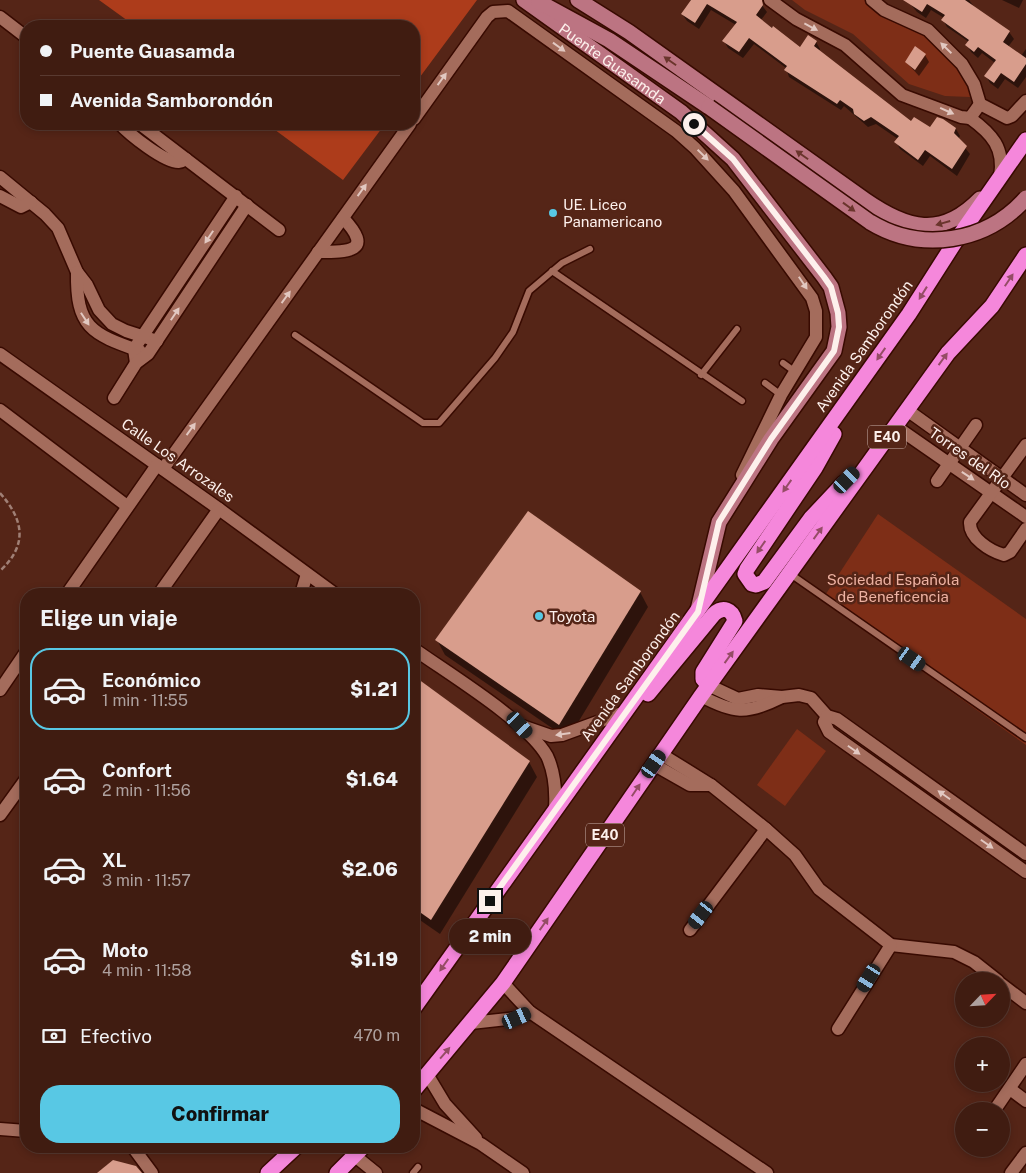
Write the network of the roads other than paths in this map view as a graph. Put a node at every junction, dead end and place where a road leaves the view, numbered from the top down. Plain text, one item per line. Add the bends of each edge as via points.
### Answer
1 (524, 0) edge
2 (536, 0) edge
3 (578, 0) edge
4 (770, 0) edge
5 (872, 0) edge
6 (0, 17) edge
7 (20, 32) edge
8 (1026, 101) edge
9 (980, 104) junction
10 (420, 111) edge
11 (970, 118) junction
12 (127, 130) edge
13 (148, 130) edge
14 (406, 130) edge
15 (1026, 140) edge
16 (186, 159) junction
17 (0, 177) edge
18 (997, 180) junction
19 (0, 196) edge
20 (236, 196) junction
21 (1026, 198) edge
22 (31, 202) junction
23 (247, 205) junction
24 (343, 218) junction
25 (279, 230) dead end
26 (590, 249) dead end
27 (318, 252) junction
28 (1026, 255) edge
29 (187, 270) junction
30 (552, 271) junction
31 (77, 272) junction
32 (200, 277) junction
33 (737, 329) dead end
34 (295, 335) dead end
35 (143, 337) junction
36 (157, 341) junction
37 (134, 349) junction
38 (0, 354) edge
39 (148, 354) junction
40 (136, 363) junction
41 (783, 363) dead end
42 (794, 371) junction
43 (869, 371) junction
44 (701, 375) junction
45 (765, 384) dead end
46 (781, 395) junction
47 (114, 398) dead end
48 (742, 401) dead end
49 (0, 410) edge
50 (907, 410) junction
51 (976, 425) dead end
52 (895, 426) junction
53 (884, 442) junction
54 (1026, 445) edge
55 (960, 449) junction
56 (949, 464) junction
57 (160, 467) junction
58 (1001, 478) junction
59 (936, 482) dead end
60 (991, 492) junction
61 (1026, 495) edge
62 (127, 506) junction
63 (219, 509) junction
64 (1026, 517) edge
65 (719, 522) junction
66 (1026, 529) edge
67 (789, 573) junction
68 (308, 574) junction
69 (71, 588) edge
70 (162, 588) edge
71 (302, 588) edge
72 (328, 588) edge
73 (698, 612) junction
74 (420, 653) edge
75 (20, 661) edge
76 (0, 690) edge
77 (705, 690) junction
78 (625, 712) junction
79 (827, 716) junction
80 (520, 725) junction
81 (1026, 738) edge
82 (887, 755) junction
83 (657, 759) junction
84 (878, 767) junction
85 (20, 788) edge
86 (959, 806) junction
87 (556, 808) junction
88 (0, 816) edge
89 (951, 818) junction
90 (766, 829) junction
91 (1026, 854) edge
92 (1026, 872) edge
93 (690, 930) dead end
94 (890, 944) junction
95 (987, 972) edge
96 (503, 983) junction
97 (1010, 991) edge
98 (420, 1000) edge
99 (520, 1000) junction
100 (1026, 1003) edge
101 (530, 1012) junction
102 (504, 1020) junction
103 (471, 1023) junction
104 (838, 1029) dead end
105 (1024, 1071) edge
106 (427, 1074) junction
107 (420, 1083) edge
108 (1010, 1089) joint
109 (1026, 1101) edge
110 (445, 1104) junction
111 (420, 1112) edge
112 (432, 1119) junction
113 (0, 1129) edge
114 (20, 1131) edge
115 (481, 1144) junction
116 (1026, 1152) edge
117 (137, 1153) edge
118 (289, 1153) edge
119 (358, 1153) edge
120 (361, 1153) edge
121 (152, 1173) edge
122 (268, 1173) edge
123 (337, 1173) edge
124 (376, 1173) edge
125 (523, 1173) edge
126 (767, 1173) edge
127 (1011, 1173) edge

1 - 65 main road, Puente Guasamda via 681,112 733,159 831,287 839,327 834,351 771,439
2 -> 21 main road, Puente Guasamda, bridge via 609,40 883,230 907,239 947,240 977,232 1005,216
18 -> 3 main road, Puente Guasamda via 966,213 953,220 929,226 900,221
4 -> 11 street via 796,19 846,45 902,95
9 -> 5 street via 974,84 962,64 928,30 884,10
6 - 7 street
8 - 9 street via 1008,118
9 - 11 street
10 -> 42 street via 487,17 500,10 516,15 676,131 713,165 734,191 812,298 816,311 816,337
11 - 18 street via 989,132 995,144 1002,162
12 - 16 street via 146,146 172,160
13 - 16 street
24 -> 14 street
15 - 18 highway, Avenida Samborondón
16 - 20 street
17 - 22 street
18 -> 43 highway, Avenida Samborondón
19 - 22 street via 21,207
20 - 23 street
20 -> 29 street
22 - 31 street via 58,228
23 - 25 street
23 - 32 street
24 - 27 street
24 - 27 street via 356,235 354,249
26 - 30 lane
57 -> 27 street
50 -> 28 highway, E40 via 948,353 992,306
29 - 32 street
29 - 35 street
30 - 34 lane via 529,291 513,332 439,423 423,423
30 - 44 lane
31 - 35 street via 99,310 112,324
31 -> 37 street via 78,306 88,323 103,337
36 -> 32 street
33 - 44 lane
35 - 36 street
35 - 37 street
36 - 39 street
37 - 39 street
37 - 40 street
38 - 57 street, Calle Los Arrozales
39 - 40 street
40 - 47 street
41 - 42 lane
42 - 46 street
43 -> 53 highway via 815,468 747,569 746,574 752,584 764,582 811,518
43 -> 73 highway, Avenida Samborondón
44 - 48 lane
45 - 46 lane
46 - 65 street
49 - 62 street
50 - 52 highway, E40
50 - 55 street, Torres del Río
51 - 55 street
52 - 53 highway, E40
52 - 56 street, Torres del Río
67 -> 53 highway, E40
54 - 58 street
55 - 56 street
55 - 58 street, Torres del Río
56 - 59 street
56 -> 60 street, Torres del Río
57 - 62 street
57 - 63 street, Calle Los Arrozales
58 - 60 street
58 - 61 street, Torres del Río
60 - 64 street, Torres del Río
60 - 66 street via 970,522 973,536 1004,555 1010,552
62 - 69 street
63 - 68 street, Calle Los Arrozales
63 - 70 street
65 - 73 main road, Puente Guasamda
77 -> 67 highway, E40
67 - 81 lane
68 - 71 street
68 - 72 street, Calle Los Arrozales
73 - 78 highway, Avenida Samborondón
74 - 80 street
75 - 76 street
77 - 78 highway via 703,672 735,621 726,609 714,614 655,688
77 - 79 street via 738,699 758,695 799,695 811,698
77 - 83 highway, E40
78 -> 80 street via 562,735 551,736
78 - 87 highway, Avenida Samborondón
79 - 82 street via 837,719
79 -> 84 street via 824,722 828,732
80 - 87 street via 548,758 556,789
82 - 84 street
86 -> 82 street
83 - 90 street via 690,786 711,785
96 -> 83 highway, E40
84 - 89 street
85 - 88 street
86 - 89 street
86 - 91 street
87 -> 98 highway, Avenida Samborondón
89 -> 92 street
90 - 93 street
90 - 94 street via 795,855 819,889
94 - 95 street via 954,952
94 - 104 street
96 - 99 street
96 - 103 highway, E40
97 - 100 street
99 - 101 street
99 - 102 street
101 - 102 street
101 - 126 street
102 - 103 street
106 -> 103 highway, E40
105 - 108 street
106 - 107 highway, E40
106 - 110 street
108 - 109 street
110 - 112 street
110 - 115 street
111 - 112 street
112 - 115 street
113 - 114 street
115 - 125 street
116 - 127 street
117 - 121 street
118 - 122 highway
119 - 123 highway
120 - 124 street

